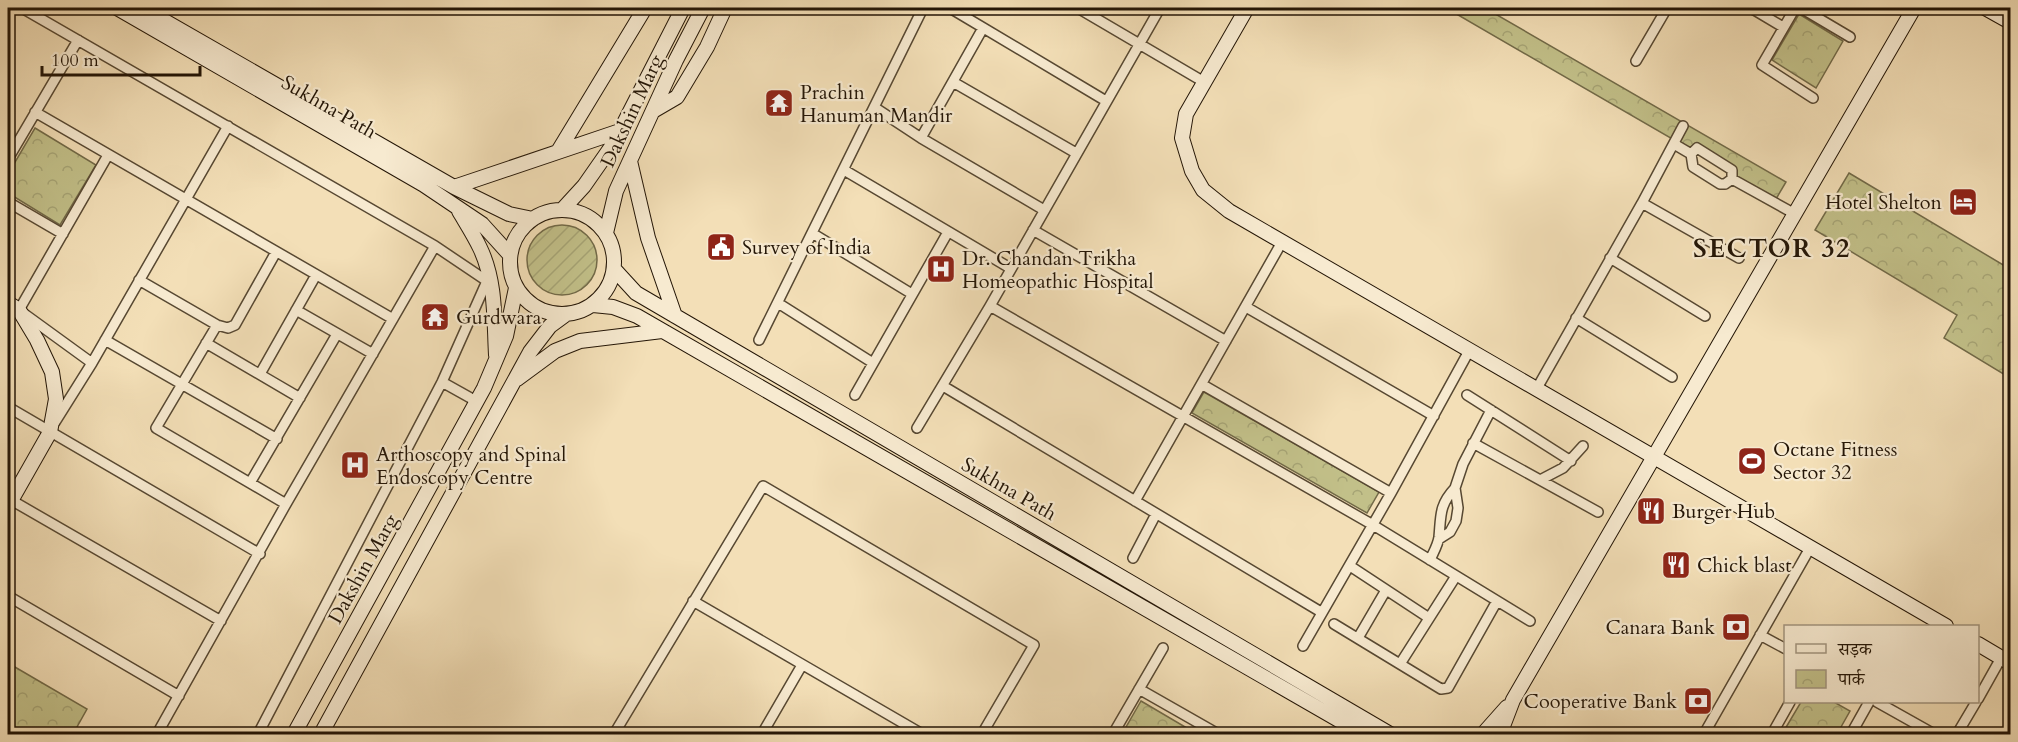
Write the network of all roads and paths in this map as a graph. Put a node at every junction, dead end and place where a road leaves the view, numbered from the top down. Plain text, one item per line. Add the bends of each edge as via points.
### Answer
1 (22, 8) edge
2 (117, 8) edge
3 (142, 8) edge
4 (645, 8) edge
5 (683, 8) edge
6 (703, 8) edge
7 (725, 8) edge
8 (923, 8) edge
9 (950, 8) edge
10 (1078, 8) edge
11 (1160, 8) edge
12 (1247, 8) edge
13 (1666, 8) edge
14 (1751, 8) edge
15 (1795, 8) edge
16 (1801, 8) edge
17 (1914, 8) edge
18 (1986, 8) edge
19 (2010, 22) edge
20 (1783, 27) junction
21 (983, 28) junction
22 (1850, 37) dead end
23 (78, 40) junction
24 (1140, 44) junction
25 (1636, 61) dead end
26 (953, 82) junction
27 (1204, 82) junction
28 (1813, 98) dead end
29 (1106, 101) junction
30 (874, 107) junction
31 (653, 111) junction
32 (35, 112) junction
33 (228, 126) junction
34 (1683, 126) dead end
35 (620, 131) junction
36 (921, 138) junction
37 (1674, 144) junction
38 (559, 150) junction
39 (1076, 153) junction
40 (1691, 154) junction
41 (108, 155) junction
42 (8, 159) edge
43 (630, 161) junction
44 (844, 170) junction
45 (1732, 179) junction
46 (454, 187) junction
47 (185, 199) junction
48 (8, 202) edge
49 (1642, 203) junction
50 (456, 207) junction
51 (562, 210) junction
52 (1044, 210) junction
53 (1795, 214) junction
54 (533, 219) junction
55 (1033, 230) junction
56 (948, 232) junction
57 (606, 233) junction
58 (812, 233) junction
59 (63, 234) junction
60 (1282, 242) junction
61 (435, 246) junction
62 (276, 252) junction
63 (510, 255) junction
64 (1610, 258) junction
65 (1739, 258) dead end
66 (1010, 268) junction
67 (614, 269) junction
68 (316, 275) junction
69 (139, 280) junction
70 (516, 288) junction
71 (912, 294) junction
72 (778, 303) junction
73 (593, 305) junction
74 (13, 306) edge
75 (990, 306) junction
76 (1246, 307) junction
77 (296, 310) junction
78 (565, 315) junction
79 (675, 316) junction
80 (1706, 316) dead end
81 (1576, 318) junction
82 (393, 319) junction
83 (217, 325) junction
84 (662, 331) junction
85 (337, 334) junction
86 (105, 340) junction
87 (759, 340) dead end
88 (1226, 341) junction
89 (206, 343) junction
90 (1469, 351) junction
91 (373, 354) junction
92 (496, 360) junction
93 (92, 363) junction
94 (873, 363) junction
95 (260, 374) junction
96 (1672, 377) dead end
97 (442, 382) junction
98 (514, 382) junction
99 (182, 384) junction
100 (1203, 385) junction
101 (943, 386) junction
102 (1536, 390) junction
103 (855, 395) dead end
104 (1467, 395) dead end
105 (300, 398) junction
106 (476, 401) junction
107 (8, 407) edge
108 (1491, 410) junction
109 (1434, 416) junction
110 (1184, 417) junction
111 (51, 429) junction
112 (917, 429) dead end
113 (277, 439) junction
114 (1473, 442) junction
115 (1583, 446) dead end
116 (1653, 458) junction
117 (1571, 461) junction
118 (1542, 480) junction
119 (250, 483) junction
120 (1455, 488) junction
121 (1391, 493) junction
122 (1136, 501) junction
123 (9, 503) edge
124 (286, 504) junction
125 (1598, 512) dead end
126 (1156, 513) junction
127 (1373, 525) junction
128 (1439, 539) junction
129 (1810, 548) junction
130 (260, 554) junction
131 (1133, 558) dead end
132 (1430, 560) junction
133 (1350, 566) junction
134 (1456, 576) junction
135 (1386, 590) junction
136 (8, 596) edge
137 (693, 601) junction
138 (1497, 601) junction
139 (1321, 612) junction
140 (1430, 618) junction
141 (221, 621) junction
142 (1530, 621) dead end
143 (1334, 624) dead end
144 (1943, 625) edge
145 (1760, 634) junction
146 (1358, 639) junction
147 (1979, 645) edge
148 (1303, 646) dead end
149 (1163, 648) dead end
150 (1784, 648) edge
151 (2006, 661) edge
152 (802, 664) junction
153 (1400, 664) junction
154 (1139, 689) junction
155 (179, 696) junction
156 (1979, 697) edge
157 (1513, 700) junction
158 (1789, 703) edge
159 (1868, 703) edge
160 (1879, 703) edge
161 (1975, 703) edge
162 (1203, 731) edge
163 (157, 735) edge
164 (258, 735) edge
165 (294, 735) edge
166 (321, 735) edge
167 (614, 735) edge
168 (762, 735) edge
169 (922, 735) edge
170 (982, 735) edge
171 (1113, 735) edge
172 (1218, 735) edge
173 (1363, 735) edge
174 (1390, 735) edge
175 (1483, 735) edge
176 (1500, 735) edge
177 (1704, 735) edge
178 (1772, 735) edge
179 (1851, 735) edge
180 (1934, 735) edge
181 (1957, 735) edge

1 - 23 street
2 - 50 main road, Sukhna Path
3 - 46 main road, Sukhna Path
4 - 38 main road
5 - 35 main road, Dakshin Marg
6 - 31 main road, Dakshin Marg
7 - 31 main road via 707,48 677,97
8 - 30 street
9 - 21 street
10 - 24 street
11 - 24 street
12 - 27 main road
13 - 25 street
14 - 20 street
15 - 20 street
16 - 22 street
17 - 53 main road
18 - 19 main road
20 - 28 street via 1762,65
21 - 26 street
21 - 29 street
23 - 32 street
23 - 33 street
24 - 27 street
24 - 29 street
26 - 36 street
26 - 39 street
27 - 60 main road via 1186,114 1182,138 1192,171 1203,189 1229,211
29 - 39 street
30 - 36 street
30 - 44 street
31 - 43 main road, Dakshin Marg
32 - 41 street
32 - 42 street
33 - 47 street
33 - 61 street
34 - 37 street
35 - 38 main road
35 - 51 main road, Dakshin Marg via 584,186
36 - 52 street
37 - 40 street
37 - 49 street
38 - 46 main road
39 - 52 street
40 - 45 street via 1697,148 1732,170
40 - 45 street via 1691,164 1720,184
41 - 47 street
41 - 59 street
43 - 57 main road, Dakshin Marg via 616,191
43 - 79 main road via 648,238
44 - 56 street
44 - 58 street
45 - 53 street
46 - 54 main road, Sukhna Path via 509,214
47 - 62 street
47 - 69 street
48 - 59 street
49 - 64 street
49 - 65 street
50 - 63 main road, Sukhna Path via 482,224
50 - 92 main road via 481,249 490,278
51 - 54 main road
51 - 57 main road via 580,213
52 - 55 street
53 - 116 main road
54 - 63 main road via 520,230
55 - 66 street
55 - 88 street
56 - 66 street
56 - 71 street
57 - 67 main road via 614,254
58 - 71 street
58 - 72 street
59 - 74 street
60 - 76 street
60 - 90 main road
61 - 82 street
61 - 97 street via 487,280
62 - 68 street
62 - 83 street via 234,325
63 - 70 main road
64 - 80 street
64 - 81 street
66 - 75 street
67 - 73 main road via 602,297
67 - 79 main road, Sukhna Path via 636,293
68 - 77 street
68 - 82 street
69 - 83 street
69 - 86 street
70 - 78 main road via 544,312
70 - 92 main road, Dakshin Marg via 506,336
71 - 94 street
72 - 87 street
72 - 94 street
73 - 78 main road
73 - 84 main road, Sukhna Path via 637,316
74 - 93 street
74 - 111 main road via 37,340 52,372 56,399
75 - 101 street
75 - 110 street
76 - 88 street
76 - 109 street
77 - 85 street
77 - 95 street
78 - 98 main road via 550,326
79 - 174 main road, Sukhna Path
81 - 96 street
81 - 102 street
82 - 91 street
83 - 89 street
84 - 98 main road via 580,341 555,351
84 - 173 main road, Sukhna Path
85 - 91 street
85 - 105 street
86 - 93 street
86 - 99 street
88 - 100 street
89 - 95 street
89 - 99 street
90 - 102 main road
90 - 109 street
91 - 124 street
92 - 106 main road, Dakshin Marg
93 - 111 street
94 - 103 street
95 - 105 street
97 - 106 street
97 - 164 street
98 - 166 main road
99 - 113 street
99 - 119 street via 156,428
100 - 110 street
100 - 121 street
101 - 112 street
101 - 122 street
102 - 116 main road
104 - 108 street
105 - 113 street
106 - 165 main road, Dakshin Marg
107 - 111 street
108 - 114 street
108 - 117 street
109 - 121 street
110 - 122 street
110 - 127 street
111 - 123 main road
111 - 130 street
113 - 119 street
114 - 118 street
114 - 120 street
115 - 117 street
116 - 129 main road
116 - 157 main road
117 - 118 street
118 - 125 street
119 - 124 street
120 - 128 street via 1442,507
120 - 128 street via 1456,521 1450,532
121 - 127 street
122 - 126 street
123 - 141 street
124 - 130 street
126 - 131 street
126 - 139 street
127 - 132 street
127 - 133 street
128 - 132 street
129 - 144 main road
129 - 145 street
130 - 141 street
132 - 134 street
133 - 135 street
133 - 139 street
134 - 138 street
134 - 140 street
135 - 140 street
135 - 146 street
136 - 155 street
137 - 152 street
137 - 167 street
137 - 170 street via 763,486 1034,645
138 - 142 street
138 - 153 street via 1448,688 1441,689
139 - 148 street
140 - 153 street
141 - 155 street
143 - 146 street
145 - 150 street
145 - 177 street
146 - 153 street
147 - 151 main road
149 - 154 street
151 - 156 street
152 - 168 street
152 - 169 street
154 - 162 street
154 - 171 street
155 - 163 street
157 - 175 main road
157 - 176 main road
158 - 178 street
159 - 179 street
160 - 180 street
161 - 181 street
162 - 172 street

